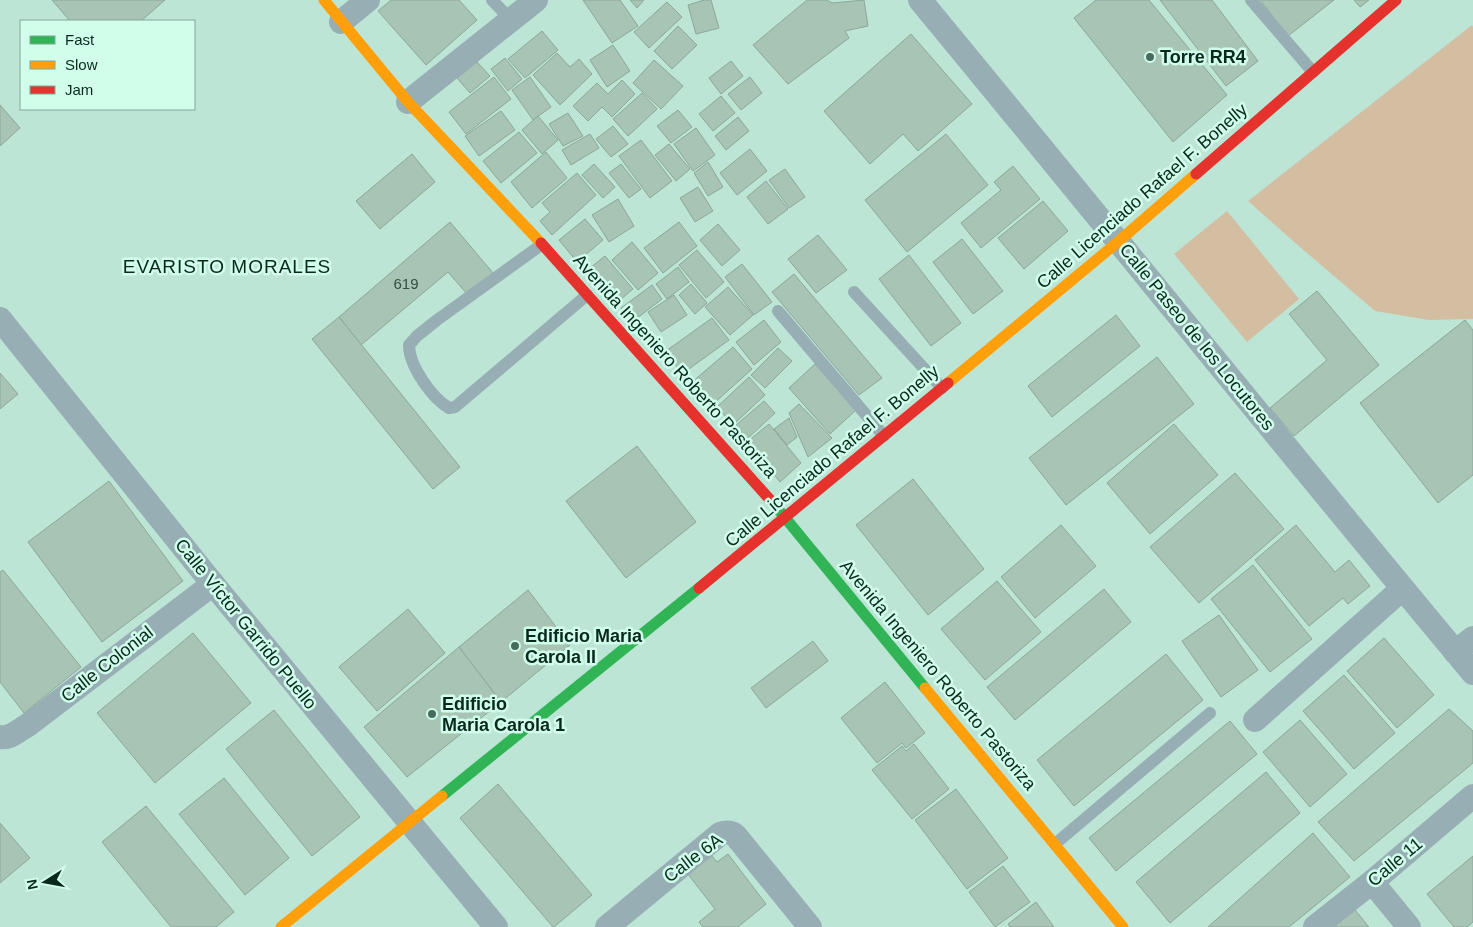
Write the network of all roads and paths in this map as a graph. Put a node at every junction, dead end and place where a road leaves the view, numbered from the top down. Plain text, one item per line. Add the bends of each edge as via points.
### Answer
1 (324, 0) edge
2 (368, 0) edge
3 (492, 0) edge
4 (536, 0) edge
5 (920, 0) edge
6 (1252, 0) edge
7 (1396, 0) edge
8 (511, 20) junction
9 (342, 22) junction
10 (1313, 72) junction
11 (408, 102) junction
12 (1118, 241) junction
13 (541, 245) junction
14 (854, 292) dead end
15 (587, 295) junction
16 (778, 311) dead end
17 (0, 319) edge
18 (942, 388) junction
19 (884, 436) junction
20 (786, 518) junction
21 (213, 584) junction
22 (1402, 589) junction
23 (1464, 645) edge
24 (1473, 674) edge
25 (1210, 713) dead end
26 (1255, 720) dead end
27 (0, 737) edge
28 (1473, 796) edge
29 (409, 823) junction
30 (1055, 844) junction
31 (1372, 882) junction
32 (280, 927) edge
33 (496, 927) edge
34 (607, 927) edge
35 (810, 927) edge
36 (1123, 927) edge
37 (1315, 927) edge
38 (1409, 927) edge

1 - 9 street, Avenida Ingeniero Roberto Pastoriza
2 - 9 street
3 - 8 lane
4 - 8 street
5 - 12 street, Calle Paseo de los Locutores
6 - 10 lane
7 - 10 street, Calle Licenciado Rafael F. Bonelly
8 - 11 street
9 - 11 street, Avenida Ingeniero Roberto Pastoriza
10 - 12 street, Calle Licenciado Rafael F. Bonelly
11 - 13 street, Avenida Ingeniero Roberto Pastoriza
12 - 18 street, Calle Licenciado Rafael F. Bonelly
12 - 22 street, Calle Paseo de los Locutores
13 - 15 street, Avenida Ingeniero Roberto Pastoriza
13 - 15 lane via 437,320 408,345 413,363 441,404 455,407
14 - 18 lane
15 - 20 street, Avenida Ingeniero Roberto Pastoriza
16 - 19 lane
17 - 21 street, Calle Víctor Garrido Puello
18 - 19 street, Calle Licenciado Rafael F. Bonelly
19 - 20 street, Calle Licenciado Rafael F. Bonelly
20 - 29 street, Calle Licenciado Rafael F. Bonelly
20 - 30 street, Avenida Ingeniero Roberto Pastoriza
21 - 27 street, Calle Colonial via 28,725 11,736
21 - 29 street, Calle Víctor Garrido Puello
22 - 23 street, Calle Paseo de los Locutores
22 - 26 street
23 - 24 street, Calle Paseo de los Locutores
25 - 30 lane
28 - 31 street, Calle 11
29 - 32 street, Calle Licenciado Rafael F. Bonelly
29 - 33 street, Calle Víctor Garrido Puello
30 - 36 street, Avenida Ingeniero Roberto Pastoriza
31 - 37 street, Calle 11
31 - 38 street
34 - 35 street, Calle 6A via 725,832 736,836

